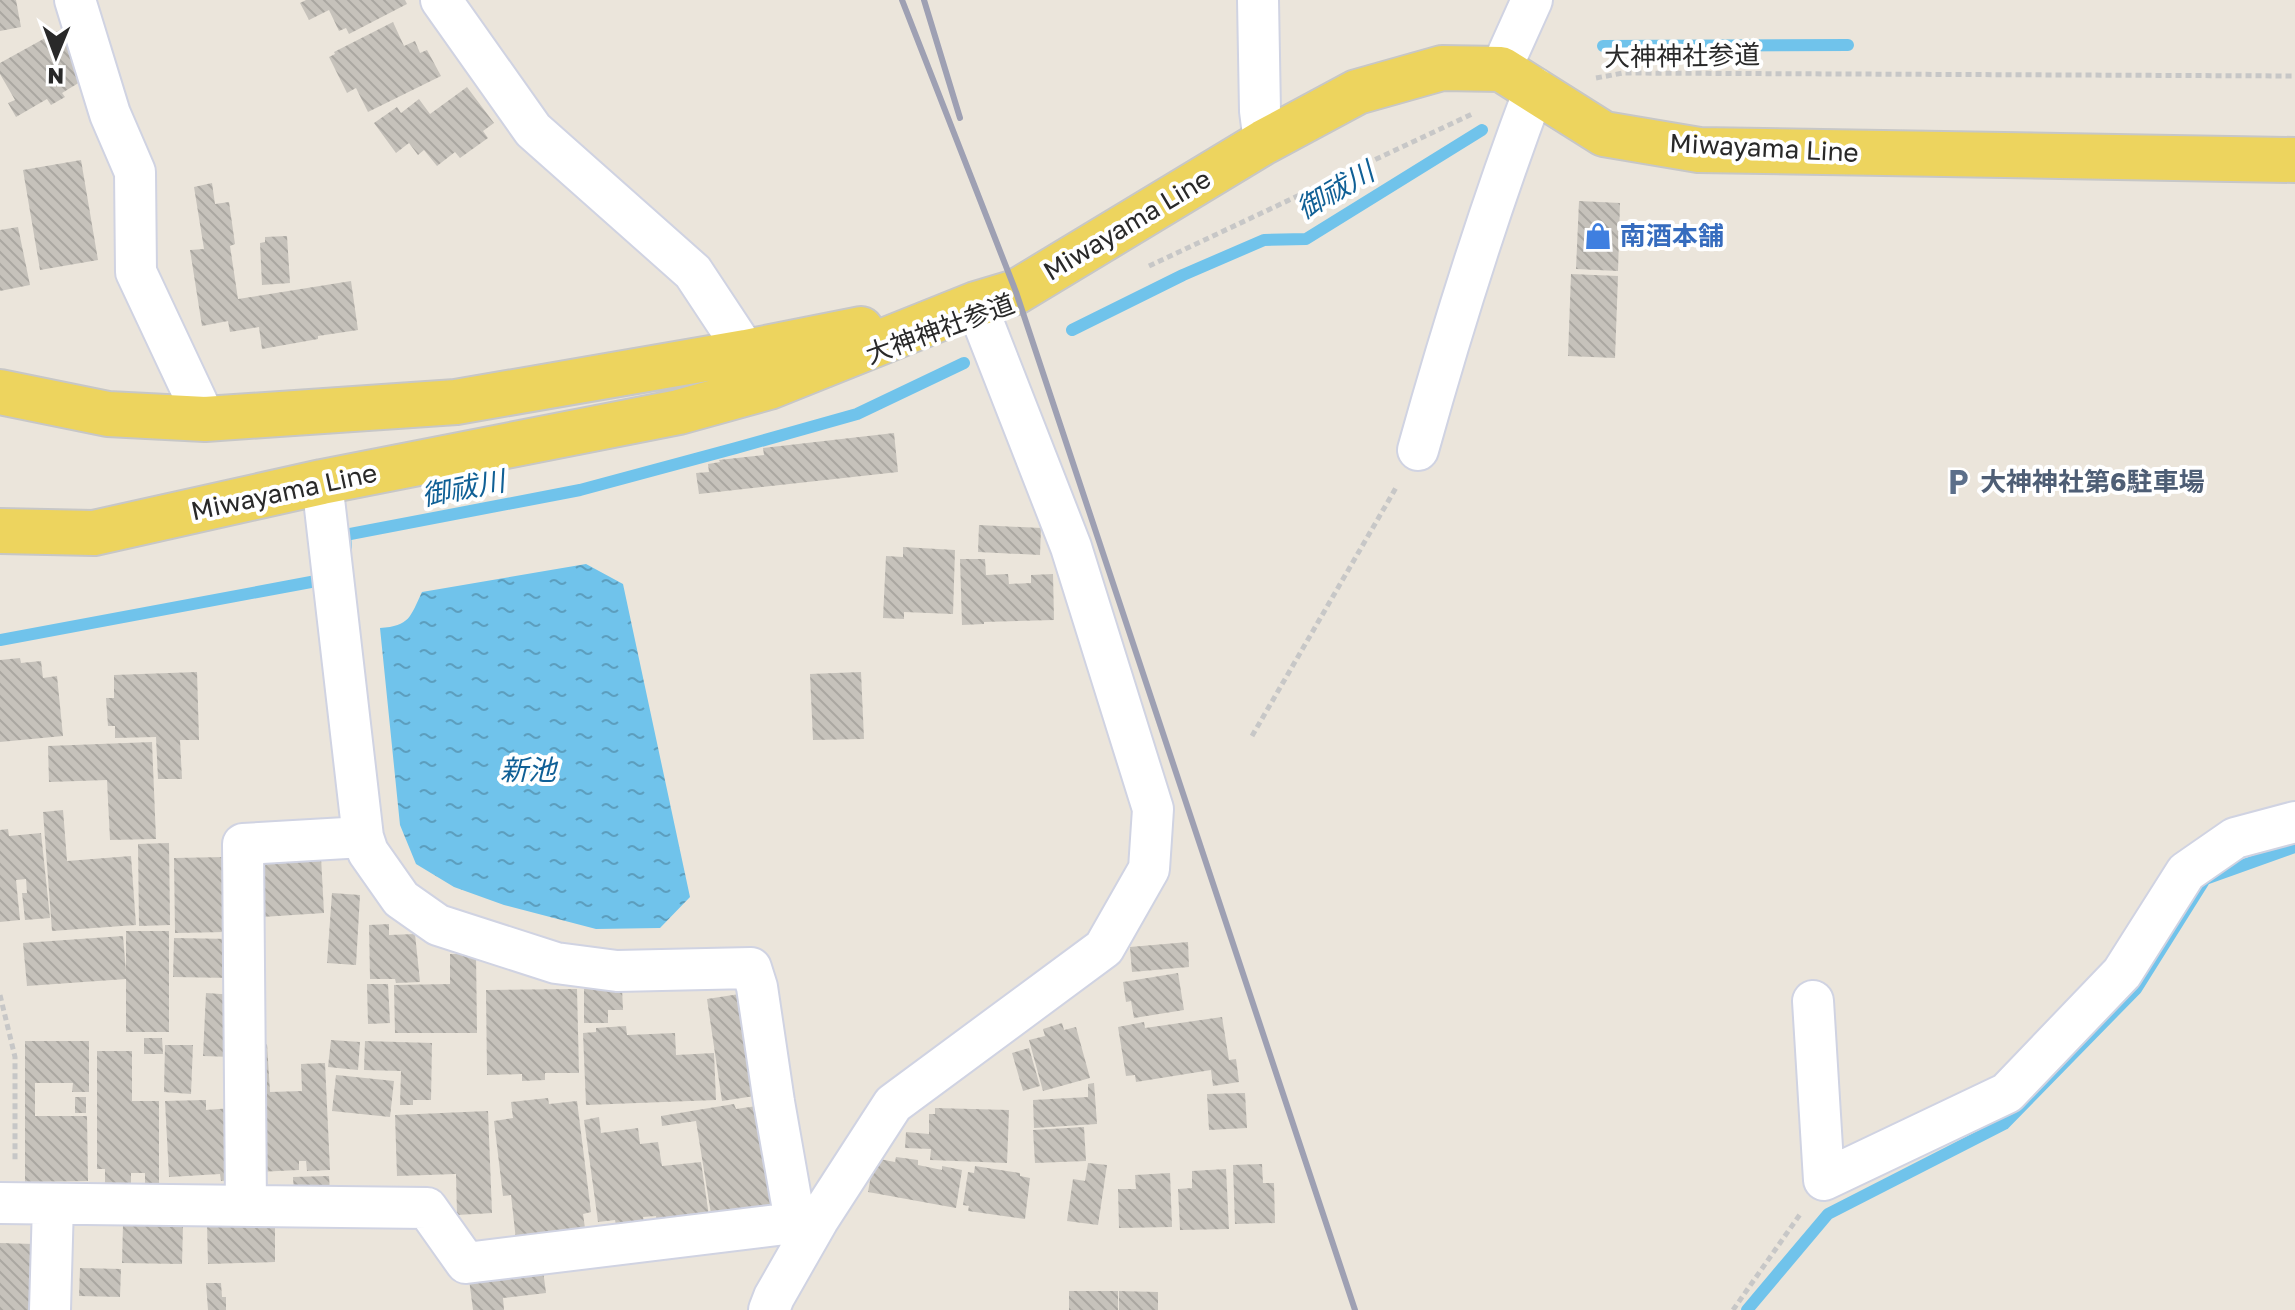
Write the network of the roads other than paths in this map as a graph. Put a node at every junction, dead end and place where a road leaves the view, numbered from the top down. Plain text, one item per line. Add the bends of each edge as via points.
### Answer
1 (75, 0) edge
2 (441, 0) edge
3 (1258, 0) edge
4 (1532, 0) edge
5 (1518, 78) junction
6 (1264, 142) junction
7 (2295, 160) edge
8 (976, 304) junction
9 (758, 370) junction
10 (0, 392) edge
11 (205, 419) junction
12 (1418, 450) road end
13 (322, 482) junction
14 (0, 531) edge
15 (2295, 822) edge
16 (363, 837) junction
17 (1813, 1001) dead end
18 (22, 1203) edge
19 (246, 1206) junction
20 (806, 1221) junction
21 (50, 1310) edge
22 (769, 1310) edge

1 - 11 street via 110,114 135,172 136,272
2 - 9 street via 533,130 693,272
3 - 6 street
4 - 5 street
5 - 6 main road, Miwayama Line via 1442,68 1357,92
5 - 7 main road, Miwayama Line via 1604,134 1699,150
5 - 12 street via 1504,169
6 - 8 main road, Miwayama Line via 1016,292
8 - 9 main road, Miwayama Line
8 - 20 street via 1071,547 1153,809 1149,869 1104,948 893,1104
9 - 11 main road, Miwayama Line via 456,402
9 - 13 main road, Miwayama Line via 679,412
10 - 11 main road, Miwayama Line via 108,414
13 - 14 main road, Miwayama Line via 94,533
13 - 16 street
15 - 17 street via 2235,838 2186,872 2122,973 2007,1093 1824,1180
16 - 19 street via 243,844
16 - 20 street via 401,899 438,925 556,963 617,971 751,968
18 - 19 street
18 - 21 street
19 - 20 street via 427,1208 466,1263
20 - 22 street

